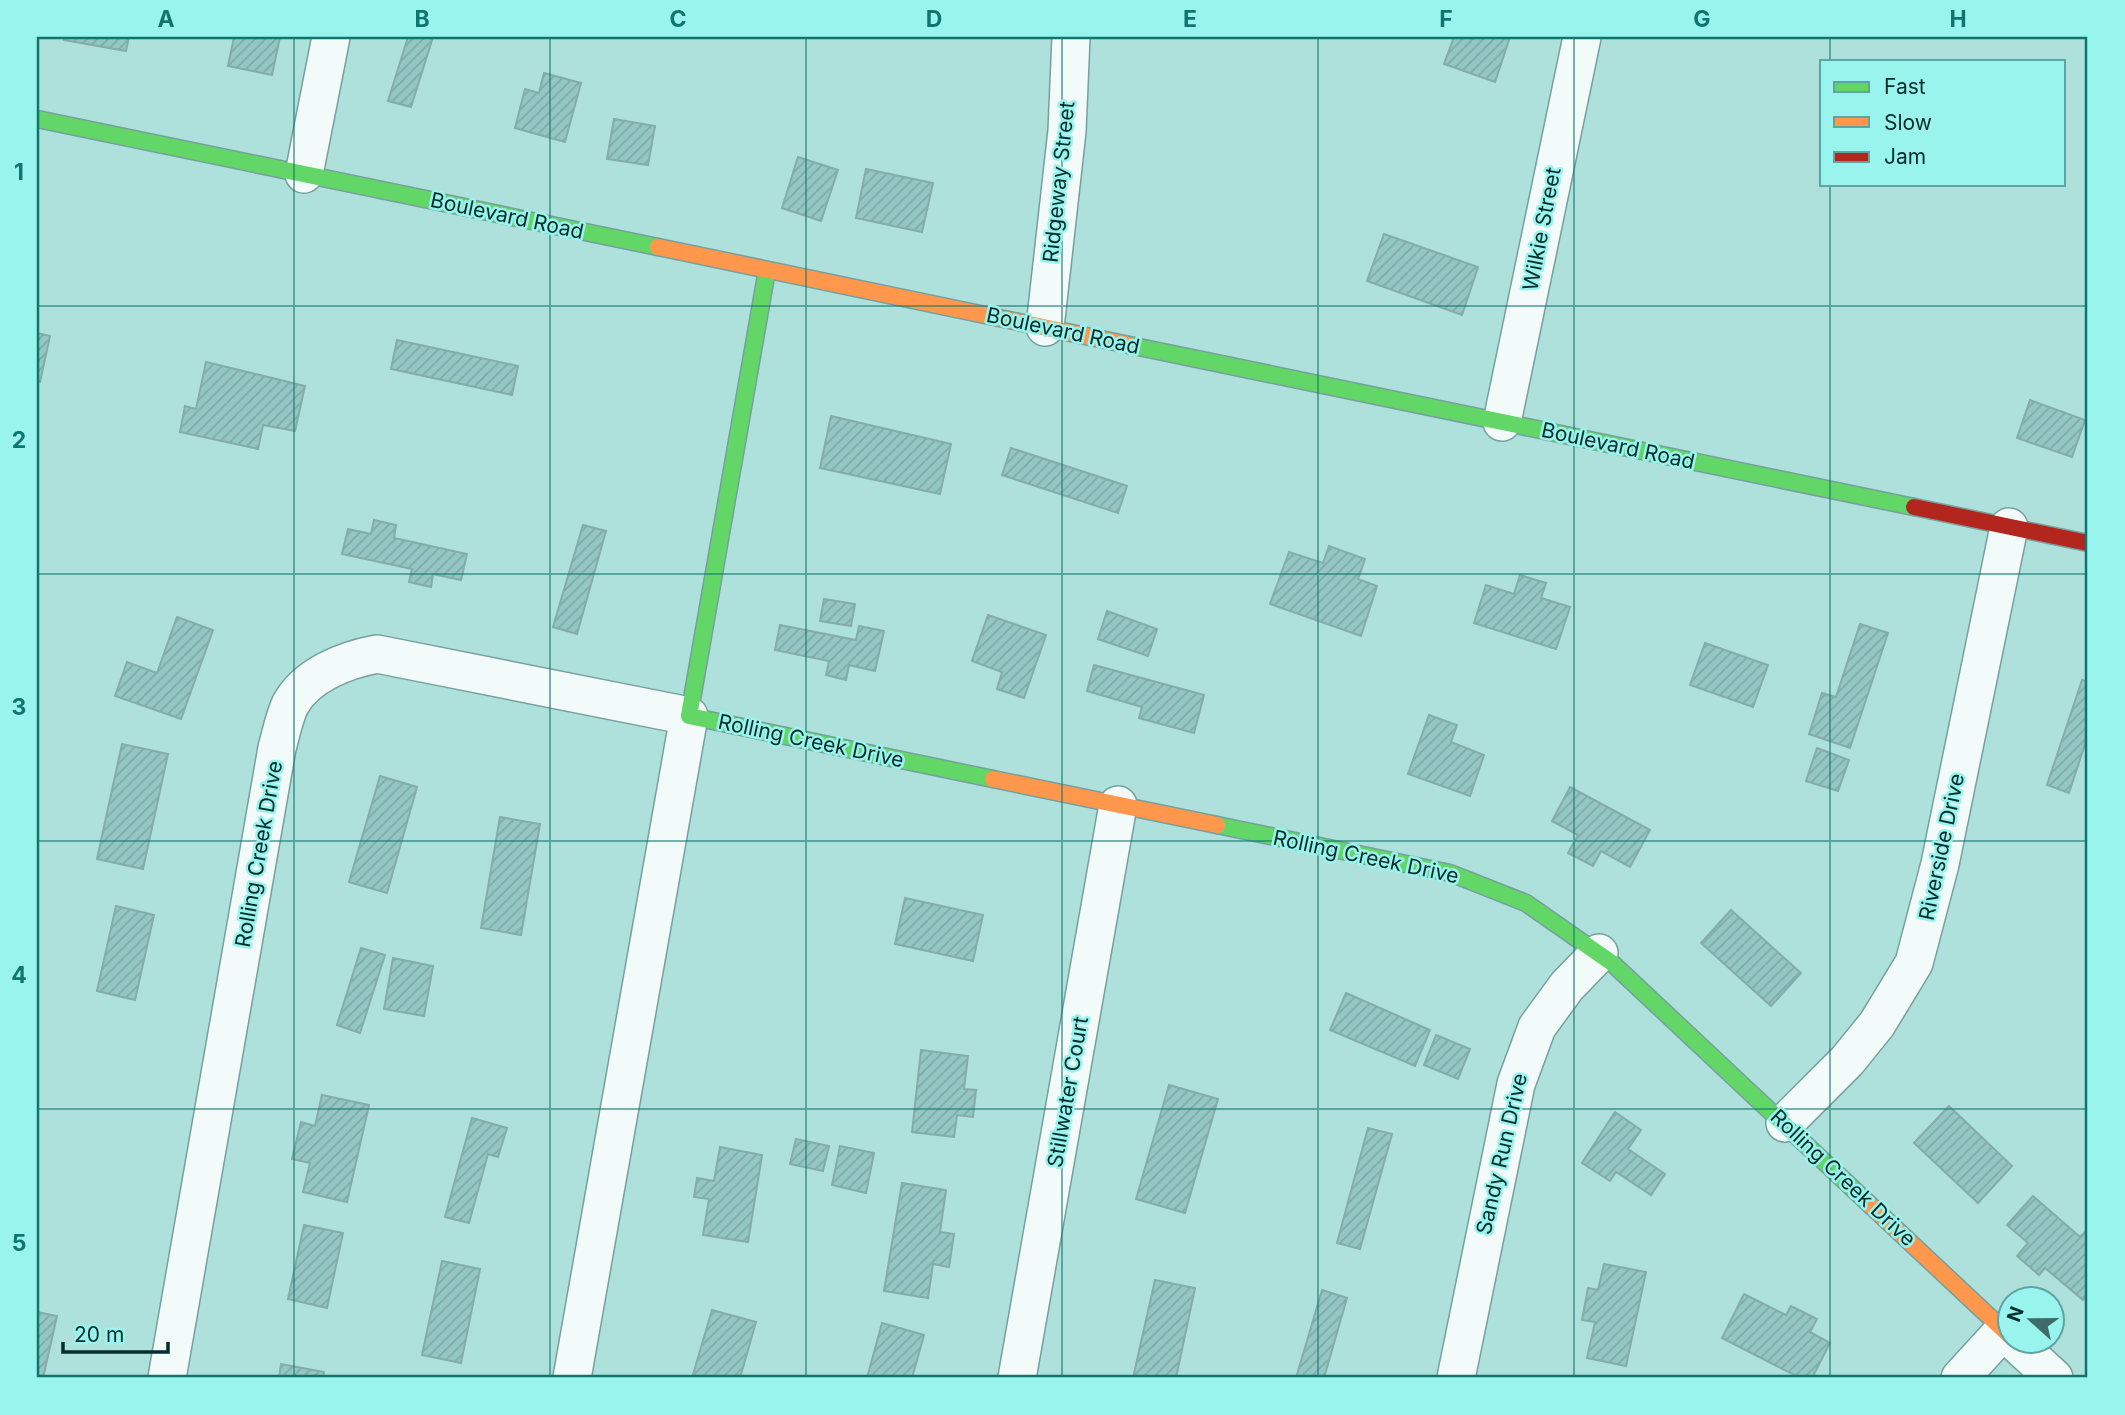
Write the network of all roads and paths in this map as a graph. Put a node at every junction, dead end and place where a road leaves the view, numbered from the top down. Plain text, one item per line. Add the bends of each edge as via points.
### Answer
1 (331, 37) edge
2 (1070, 37) edge
3 (1582, 37) edge
4 (37, 119) edge
5 (304, 174) junction
6 (768, 270) junction
7 (1045, 327) junction
8 (1502, 422) junction
9 (2009, 527) junction
10 (2088, 544) edge
11 (689, 716) junction
12 (1118, 805) junction
13 (1599, 953) junction
14 (1785, 1123) junction
15 (1996, 1324) edge
16 (1996, 1347) edge
17 (2030, 1356) edge
18 (167, 1378) edge
19 (572, 1378) edge
20 (1017, 1378) edge
21 (1456, 1378) edge
22 (1960, 1378) edge
23 (2054, 1378) edge

1 - 5 street
2 - 7 street, Ridgeway Street via 1067,131
3 - 8 street, Wilkie Street
4 - 5 street, Boulevard Road
5 - 6 street, Boulevard Road
6 - 7 street, Boulevard Road
6 - 11 street, Rolling Creek Drive
7 - 8 street, Boulevard Road
8 - 9 street, Boulevard Road
9 - 10 street, Boulevard Road
9 - 14 street, Riverside Drive via 1940,864 1914,963 1877,1024
11 - 12 street, Rolling Creek Drive
11 - 18 street, Rolling Creek Drive via 377,654 353,659 301,689 289,707 277,748
11 - 19 street, Rolling Creek Drive
12 - 13 street, Rolling Creek Drive via 1450,873 1526,903
12 - 20 street, Stillwater Court
13 - 14 street, Rolling Creek Drive
13 - 21 street, Sandy Run Drive via 1536,1027 1516,1084
14 - 15 street, Rolling Creek Drive
16 - 22 street
17 - 23 street, Rolling Creek Drive

